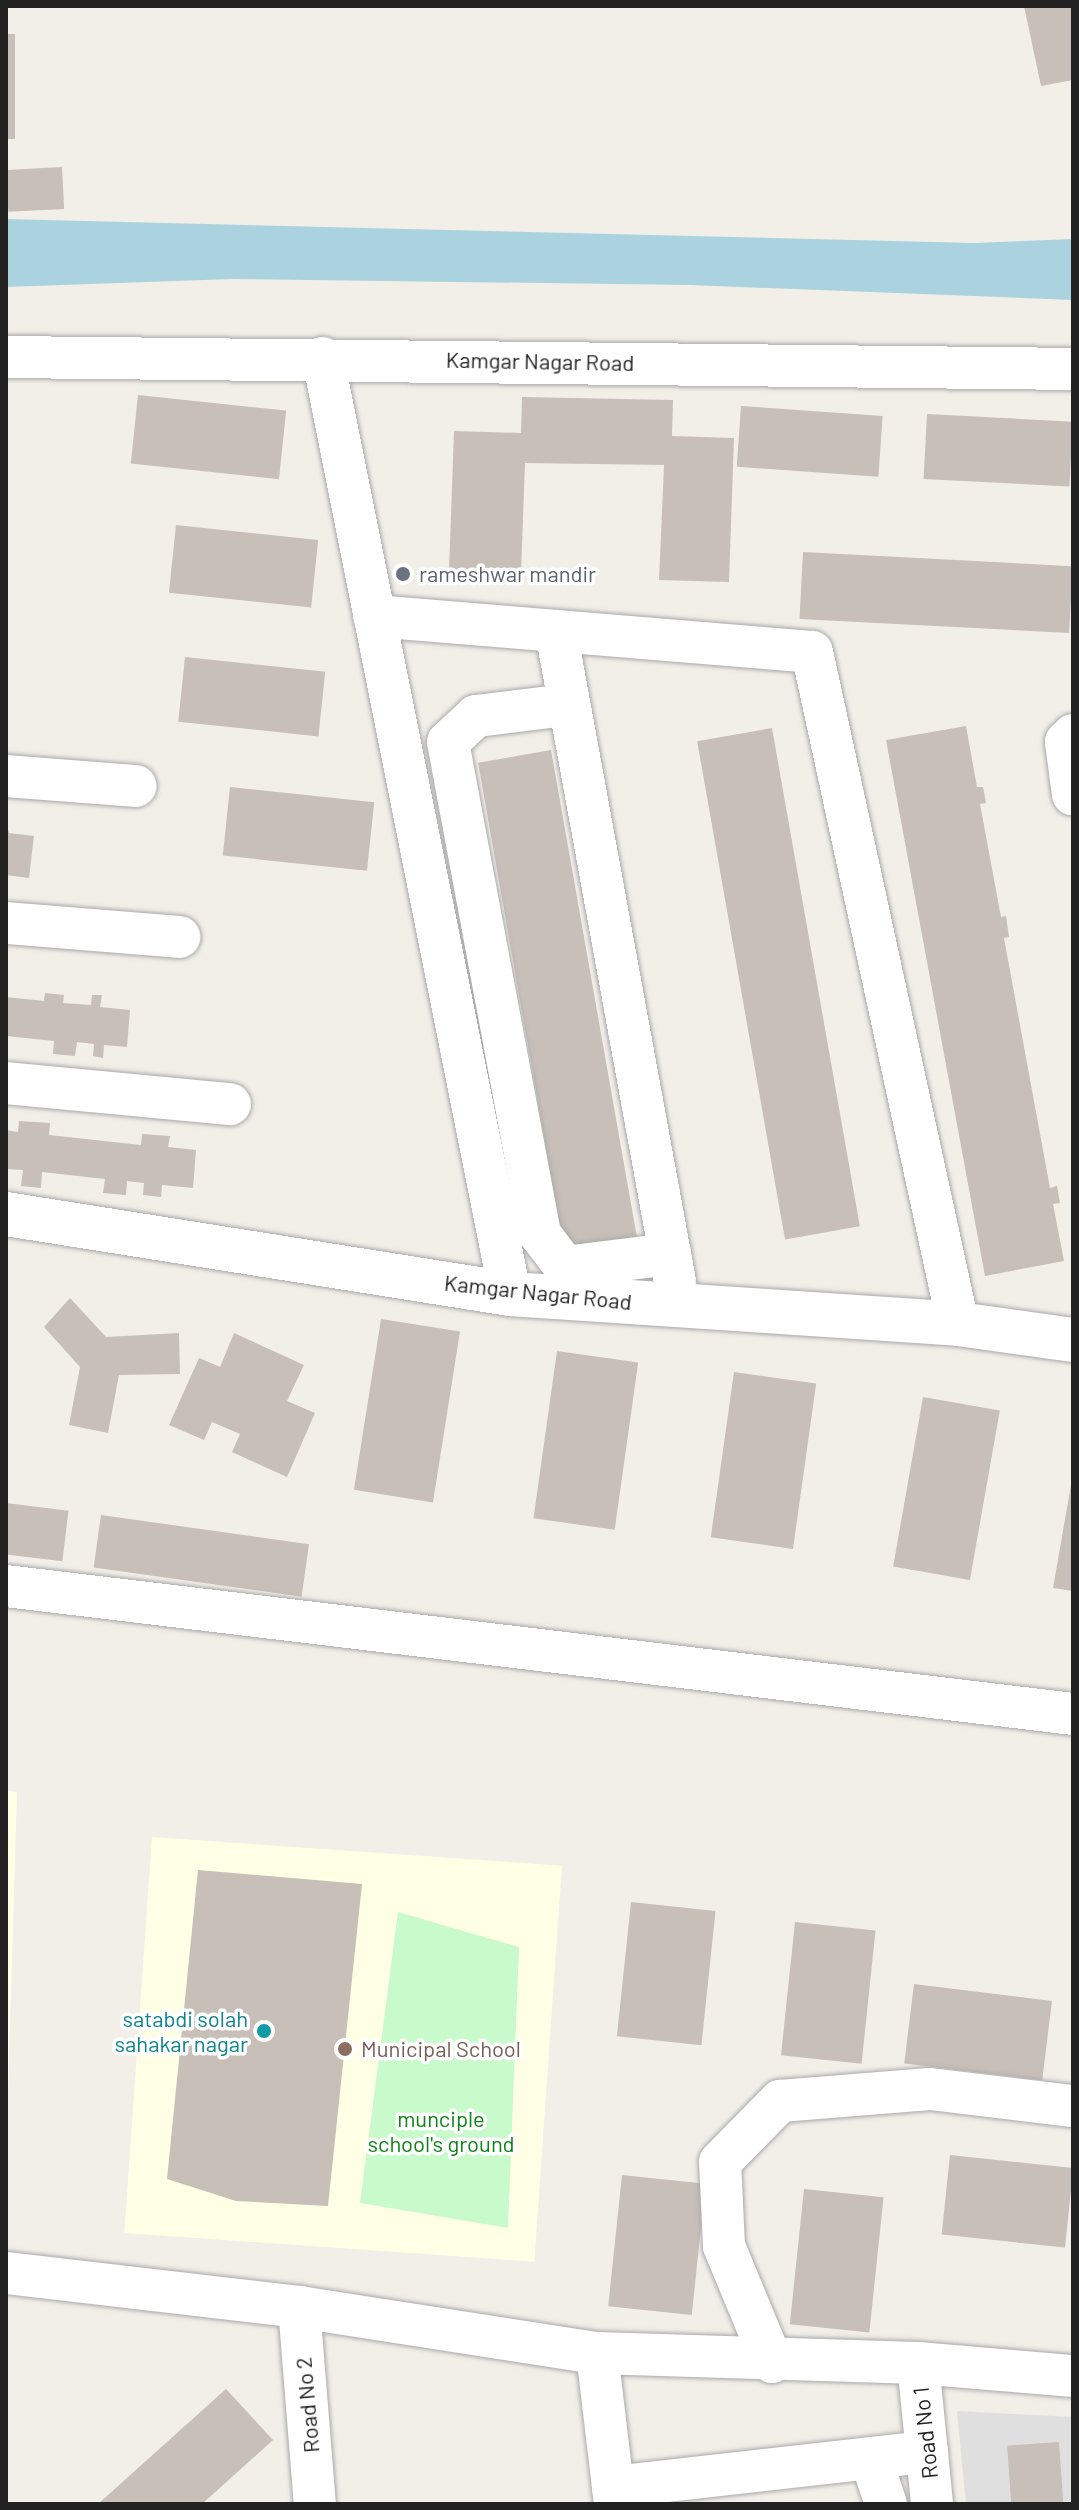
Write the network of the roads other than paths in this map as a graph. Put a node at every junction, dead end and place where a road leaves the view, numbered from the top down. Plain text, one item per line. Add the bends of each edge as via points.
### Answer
1 (6, 357) edge
2 (323, 358) junction
3 (1073, 369) edge
4 (374, 616) junction
5 (556, 631) junction
6 (566, 705) junction
7 (1073, 735) edge
8 (6, 776) edge
9 (136, 786) dead end
10 (1073, 795) edge
11 (6, 923) edge
12 (179, 937) dead end
13 (6, 1083) edge
14 (230, 1104) dead end
15 (6, 1214) edge
16 (670, 1254) junction
17 (510, 1294) junction
18 (679, 1305) junction
19 (958, 1324) junction
20 (1073, 1340) edge
21 (6, 1586) edge
22 (1073, 1714) edge
23 (1073, 2106) edge
24 (6, 2273) edge
25 (299, 2307) junction
26 (597, 2353) junction
27 (772, 2362) junction
28 (918, 2363) junction
29 (1073, 2376) edge
30 (927, 2452) junction
31 (871, 2459) junction
32 (614, 2496) edge
33 (315, 2504) edge
34 (886, 2504) edge
35 (932, 2504) edge

1 - 2 street, Kamgar Nagar Road
2 - 3 street, Kamgar Nagar Road
2 - 4 street
4 - 5 street
4 - 17 street
5 - 6 street
5 - 19 street via 812,652
6 - 16 street
6 - 16 street via 476,716 448,742 540,1234 565,1267
7 - 10 street via 1066,742
8 - 9 street
11 - 12 street
13 - 14 street
15 - 17 street, Kamgar Nagar Road
16 - 18 street
17 - 18 street, Kamgar Nagar Road
18 - 19 street, Kamgar Nagar Road
19 - 20 street, Kamgar Nagar Road
21 - 22 street
23 - 27 street via 930,2089 780,2101 720,2162 724,2246
24 - 25 street
25 - 26 street
25 - 33 street, Road No 2
26 - 27 street
26 - 32 street
27 - 28 street
28 - 29 street
28 - 30 street, Road No 1
30 - 31 street
30 - 35 street, Road No 1
31 - 32 street
31 - 34 street

